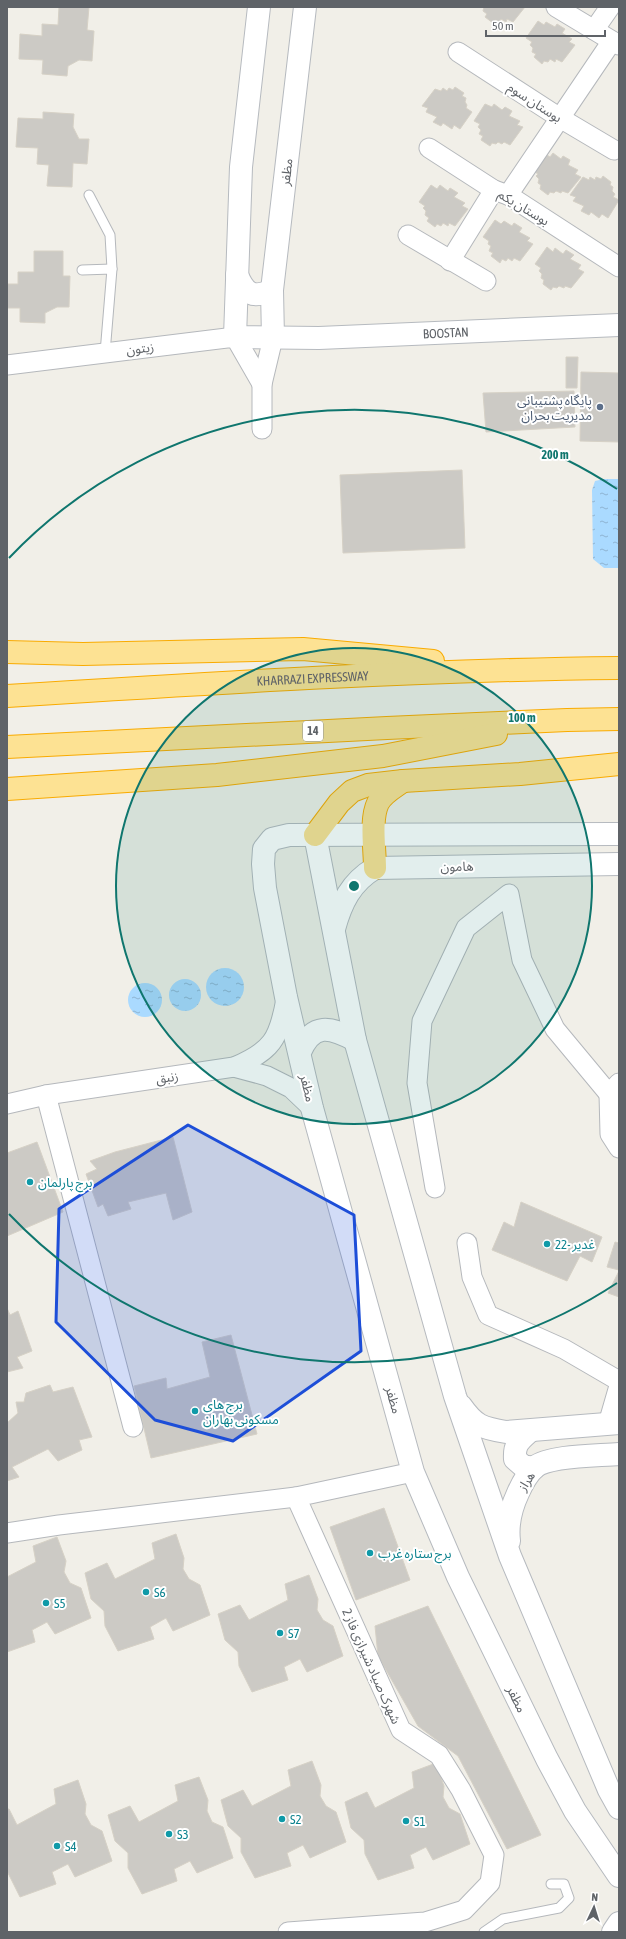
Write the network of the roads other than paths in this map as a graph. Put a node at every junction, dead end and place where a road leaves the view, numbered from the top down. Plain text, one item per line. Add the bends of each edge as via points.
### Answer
1 (259, 7) edge
2 (305, 7) edge
3 (556, 7) edge
4 (610, 7) edge
5 (594, 30) junction
6 (616, 43) edge
7 (458, 52) dead end
8 (560, 118) junction
9 (429, 148) dead end
10 (614, 150) dead end
11 (501, 192) junction
12 (90, 195) dead end
13 (408, 235) dead end
14 (450, 261) junction
15 (619, 267) edge
16 (112, 269) junction
17 (82, 270) dead end
18 (237, 275) junction
19 (486, 281) dead end
20 (272, 290) junction
21 (619, 325) edge
22 (235, 337) junction
23 (273, 338) junction
24 (105, 352) junction
25 (7, 365) edge
26 (262, 384) junction
27 (262, 430) dead end
28 (7, 652) edge
29 (619, 668) edge
30 (522, 669) junction
31 (7, 696) edge
32 (619, 719) edge
33 (567, 720) junction
34 (7, 747) edge
35 (619, 764) edge
36 (403, 781) junction
37 (58, 785) junction
38 (7, 789) edge
39 (7, 794) edge
40 (375, 834) junction
41 (619, 834) edge
42 (315, 835) junction
43 (619, 864) edge
44 (375, 868) junction
45 (333, 932) junction
46 (286, 996) junction
47 (355, 1040) junction
48 (300, 1052) junction
49 (234, 1067) junction
50 (614, 1088) edge
51 (46, 1095) junction
52 (7, 1104) edge
53 (312, 1108) junction
54 (619, 1148) edge
55 (435, 1188) dead end
56 (467, 1243) dead end
57 (619, 1382) edge
58 (619, 1386) edge
59 (455, 1396) junction
60 (614, 1424) edge
61 (133, 1427) dead end
62 (530, 1431) junction
63 (619, 1454) edge
64 (534, 1468) junction
65 (414, 1472) junction
66 (296, 1497) junction
67 (7, 1533) edge
68 (510, 1556) junction
69 (619, 1808) edge
70 (619, 1876) edge
71 (551, 1884) dead end
72 (619, 1923) edge
73 (288, 1932) edge
74 (484, 1932) edge
75 (613, 1932) edge

1 - 18 street via 241,166
2 - 20 street, مظفر
3 - 5 street
4 - 5 street
5 - 6 street
6 - 8 street
7 - 8 street, بوستان سوم
8 - 10 street, بوستان سوم
8 - 11 street
9 - 11 street, بوستان یکم
11 - 14 street
11 - 15 street, بوستان یکم
12 - 16 lane via 110,235
13 - 14 street
14 - 19 street
16 - 17 lane
16 - 24 lane
18 - 20 street via 243,289 250,294 264,294
18 - 22 street
20 - 23 street, مظفر
21 - 23 street, BOOSTAN
22 - 23 street, زیتون
22 - 24 street, زیتون
22 - 26 street
23 - 26 street
24 - 25 street, زیتون
26 - 27 street
28 - 30 highway via 83,654 303,648
29 - 30 highway, KHARRAZI EXPRESSWAY
30 - 31 highway, KHARRAZI EXPRESSWAY via 306,677
32 - 33 highway, 14
33 - 34 highway, 14
33 - 37 highway via 383,756 216,775
35 - 36 highway via 520,774
36 - 40 highway via 378,802 374,815
36 - 42 highway via 368,785 352,791 339,803
37 - 38 highway
37 - 39 highway
40 - 41 street
40 - 42 street
40 - 44 highway
42 - 45 street
42 - 46 street, مظفر via 289,835 272,840 264,849 262,864 265,888
43 - 44 street, هامون
44 - 45 street via 353,885 340,907
45 - 47 street
46 - 48 street, مظفر
46 - 49 street, زنبق via 281,1024 271,1044 255,1058
47 - 48 street via 335,1030 326,1029 314,1033 305,1040
47 - 59 street
48 - 53 street, مظفر
49 - 51 street, زنبق
49 - 53 street via 267,1076 291,1088
50 - 54 street via 610,1134
50 - 55 street via 555,1029 522,960 509,894 466,928 422,1021 417,1083
51 - 52 street, زنبق
51 - 61 street
53 - 65 street, مظفر
56 - 57 street via 472,1277 488,1315 564,1349
58 - 60 street
59 - 62 street via 468,1417 478,1425 506,1432
59 - 68 street
60 - 62 street
62 - 64 street via 515,1449 515,1459 522,1466
63 - 64 street, هراز via 553,1460
64 - 68 street, هراز via 516,1498 510,1517
65 - 66 street
65 - 70 street, مظفر via 458,1577 547,1759 575,1811
66 - 67 street
66 - 73 street, شهرک صیاد شیرازی فاز 2 via 401,1730 440,1755 494,1855 490,1883 464,1910 425,1922
68 - 69 street via 609,1790
71 - 74 lane via 564,1884 569,1898 559,1908 503,1919
72 - 75 street

